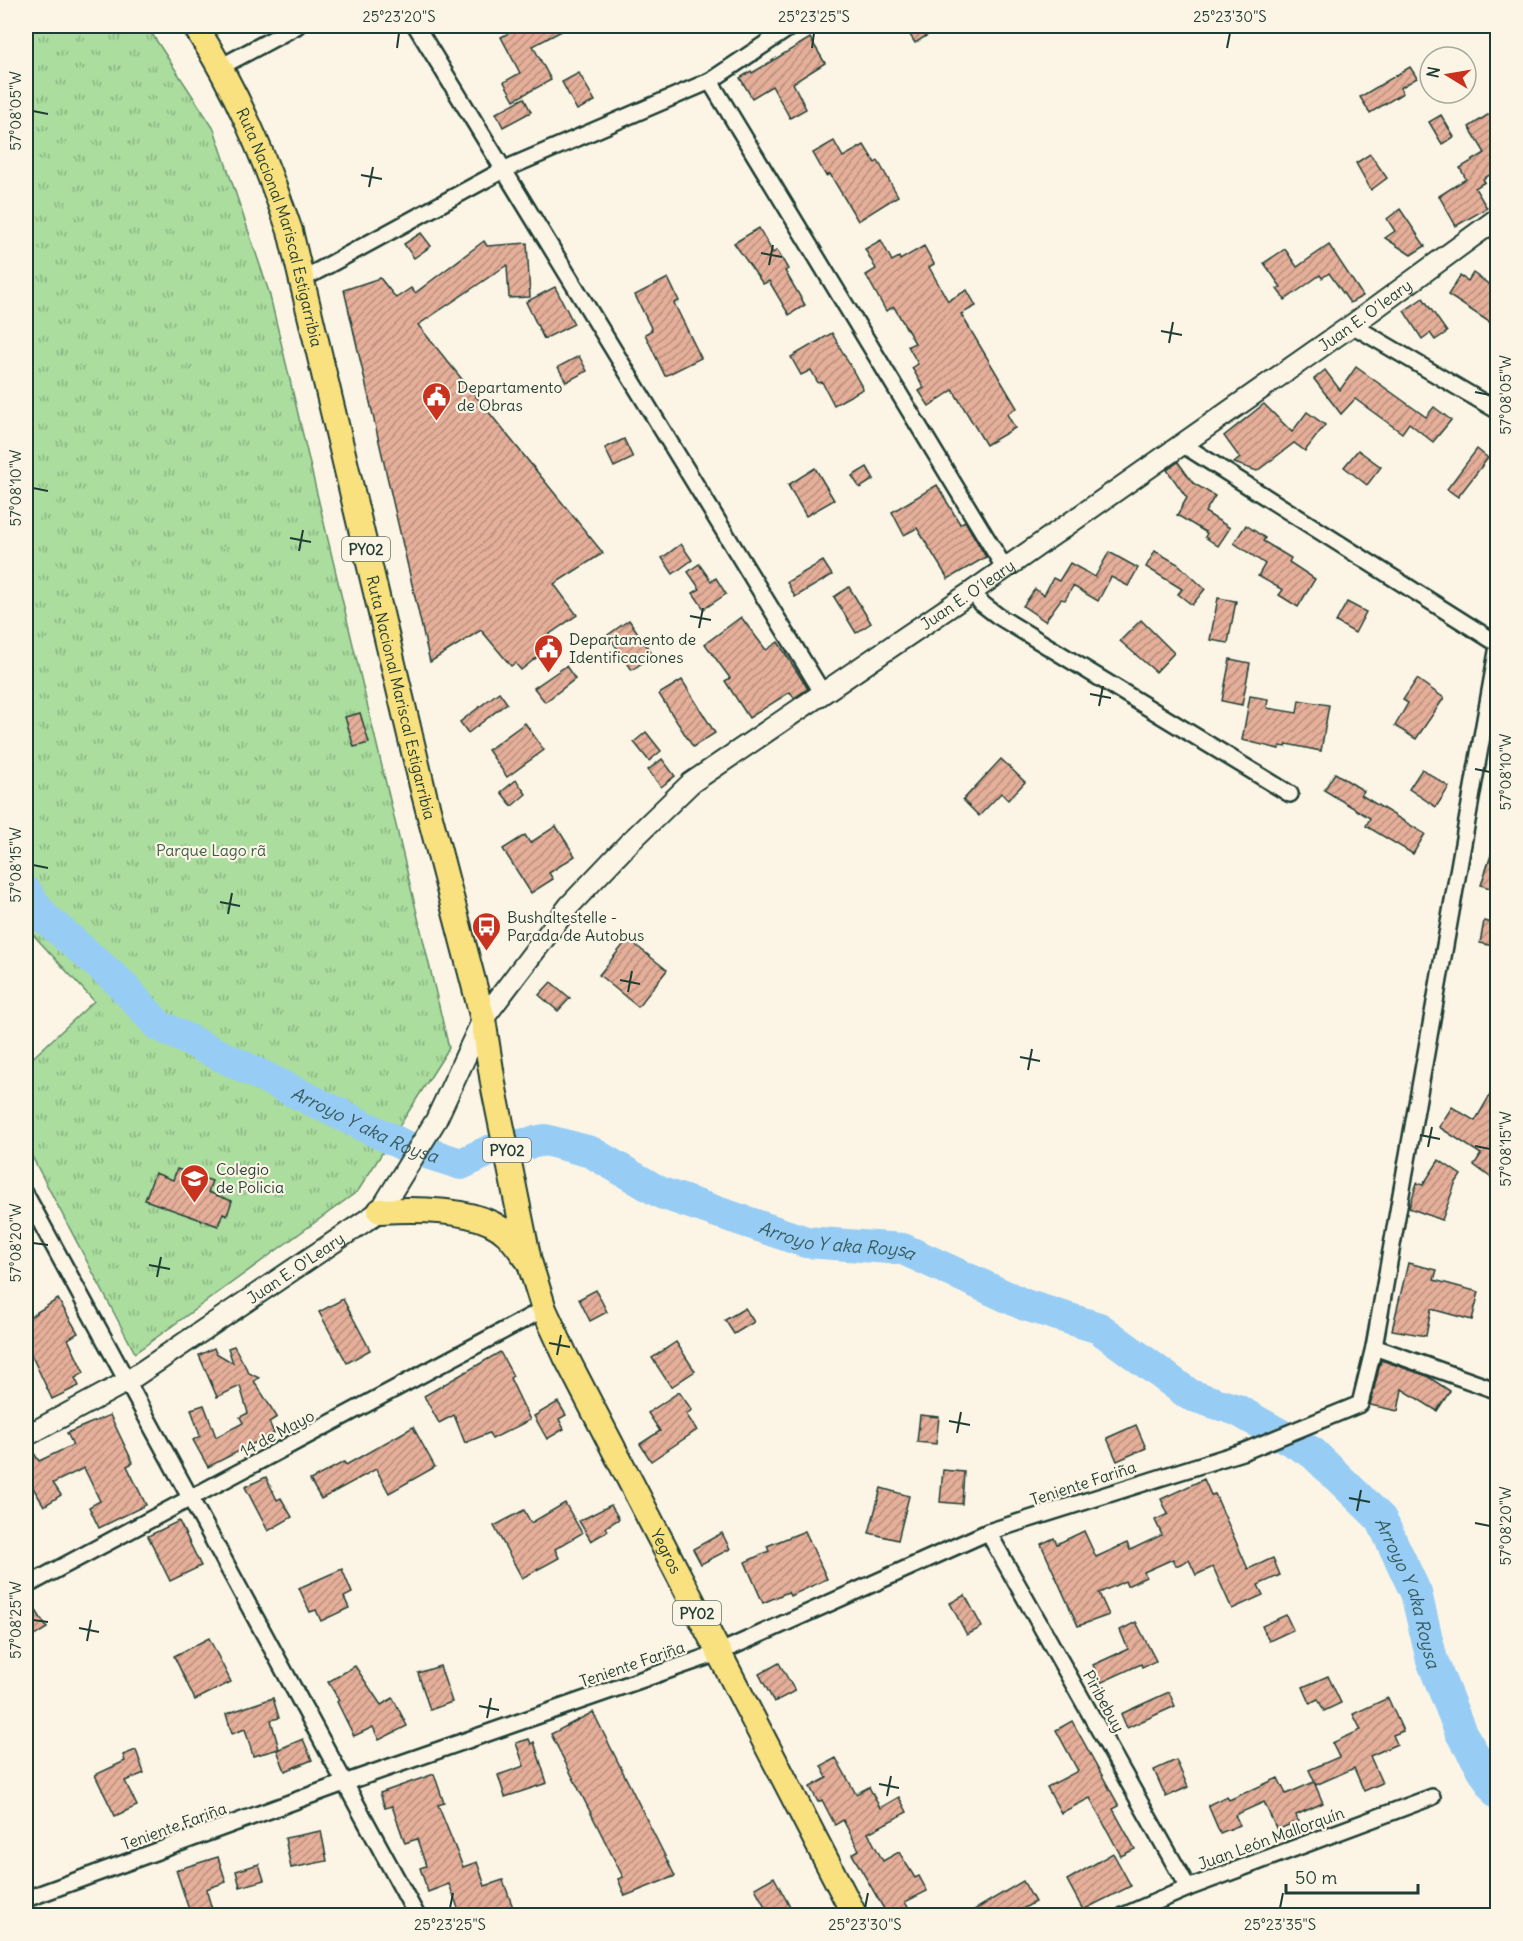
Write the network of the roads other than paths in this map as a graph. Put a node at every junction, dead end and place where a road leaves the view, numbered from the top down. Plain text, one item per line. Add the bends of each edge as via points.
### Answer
1 (195, 26) edge
2 (297, 26) edge
3 (416, 26) edge
4 (792, 26) edge
5 (222, 66) junction
6 (710, 81) junction
7 (505, 169) junction
8 (1497, 218) edge
9 (303, 279) junction
10 (1352, 325) junction
11 (1497, 411) edge
12 (1182, 444) junction
13 (1004, 567) junction
14 (973, 591) junction
15 (1497, 645) edge
16 (822, 692) junction
17 (1491, 720) edge
18 (1290, 794) dead end
19 (483, 1019) junction
20 (26, 1195) edge
21 (380, 1211) junction
22 (520, 1211) joint
23 (529, 1261) junction
24 (544, 1309) junction
25 (1374, 1347) junction
26 (128, 1381) junction
27 (1497, 1391) edge
28 (26, 1436) edge
29 (190, 1500) junction
30 (988, 1532) junction
31 (26, 1586) edge
32 (718, 1653) junction
33 (344, 1783) junction
34 (1432, 1797) dead end
35 (1188, 1888) junction
36 (26, 1899) edge
37 (417, 1916) edge
38 (855, 1916) edge
39 (1123, 1916) edge

1 - 5 main road, Ruta Nacional Mariscal Estigarribia / PY02
2 - 5 street
3 - 7 street
4 - 6 street
5 - 9 main road, Ruta Nacional Mariscal Estigarribia / PY02 via 263,154
6 - 7 street
6 - 13 street
7 - 9 street
7 - 16 street
8 - 10 street, Juan E. O´leary
9 - 19 main road, Ruta Nacional Mariscal Estigarribia / PY02 via 424,794
10 - 11 street
10 - 12 street, Juan E. O´leary
12 - 13 street, Juan E. O´leary
12 - 15 street
13 - 14 street, Juan E. O´leary
14 - 16 street, Juan E. O´leary
14 - 18 street via 998,616
15 - 17 street
16 - 19 street, Juan E. O´leary via 691,783 569,906
17 - 25 street
19 - 21 street, Juan E. O'Leary via 436,1120
19 - 22 main road, Ruta Nacional Mariscal Estigarribia / PY02
20 - 26 street
21 - 23 main road via 431,1210 490,1224 506,1233
21 - 26 street, Juan E. O'Leary
22 - 23 main road, Yegros / PY02
23 - 24 main road, Yegros / PY02
24 - 29 street, 14 de Mayo
24 - 32 main road, Yegros / PY02
25 - 27 street
25 - 30 street, Teniente Fariña via 1360,1404 1245,1451
26 - 28 street, Juan E. O'Leary
26 - 29 street
29 - 31 street, 14 de Mayo
29 - 33 street
30 - 32 street, Teniente Fariña
30 - 35 street, Piribebuy
32 - 33 street, Teniente Fariña
32 - 38 main road, Yegros / PY02
33 - 36 street, Teniente Fariña
33 - 37 street
34 - 35 street, Juan León Mallorquín
35 - 39 street, Juan León Mallorquín

